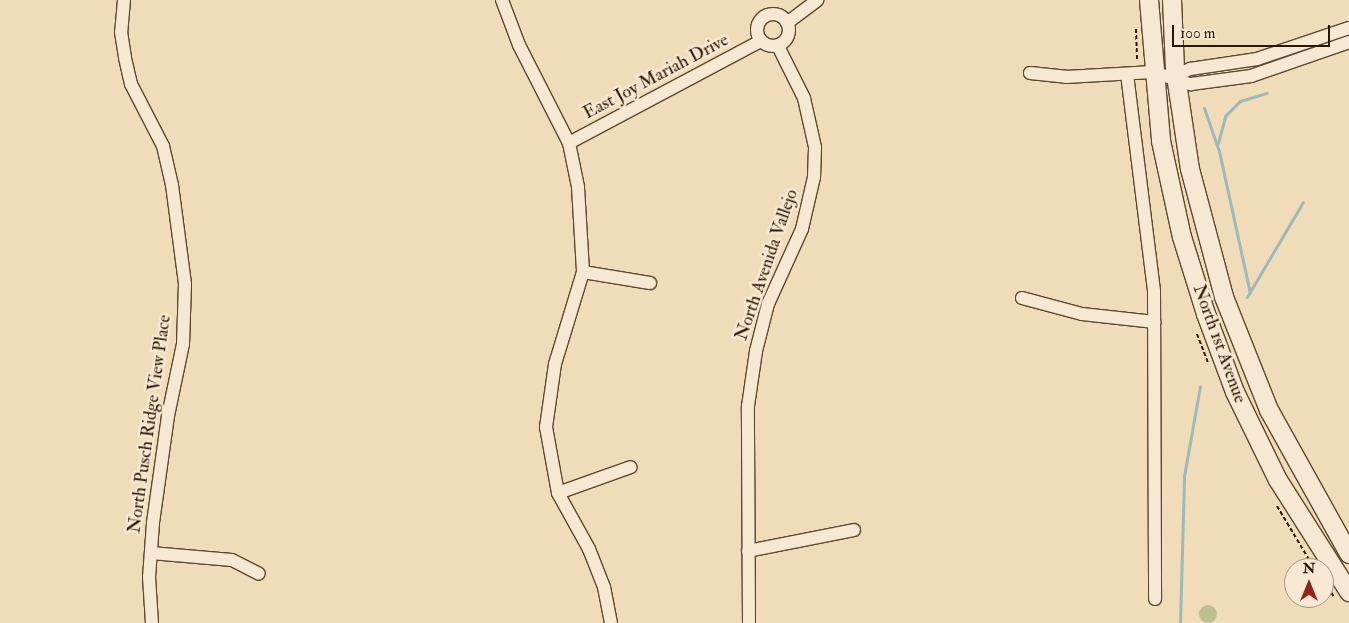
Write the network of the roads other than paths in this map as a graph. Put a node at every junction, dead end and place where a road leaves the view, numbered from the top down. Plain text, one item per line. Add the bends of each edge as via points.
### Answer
1 (124, 0) edge
2 (502, 0) edge
3 (817, 0) edge
4 (1149, 0) edge
5 (1172, 0) edge
6 (787, 23) junction
7 (1349, 28) edge
8 (761, 41) junction
9 (1349, 42) edge
10 (778, 46) junction
11 (1153, 72) junction
12 (1030, 73) dead end
13 (1127, 74) junction
14 (1176, 76) junction
15 (569, 143) junction
16 (583, 272) junction
17 (650, 283) dead end
18 (1022, 298) dead end
19 (1155, 322) junction
20 (631, 467) dead end
21 (558, 493) junction
22 (854, 530) dead end
23 (748, 551) junction
24 (151, 553) junction
25 (1349, 554) edge
26 (259, 574) dead end
27 (1342, 595) edge
28 (1155, 599) dead end
29 (152, 623) edge
30 (611, 623) edge
31 (748, 623) edge

1 - 24 street, North Pusch Ridge View Place via 121,32 125,58 131,84 163,146 172,185 185,284 183,344 160,464
2 - 15 street via 519,45
3 - 6 street
4 - 11 main road, North 1st Avenue
5 - 14 main road, North 1st Avenue
6 - 8 street via 777,14 766,16 757,29
6 - 10 street via 788,35
7 - 14 street via 1257,59 1190,69
8 - 10 street
8 - 15 street, East Joy Mariah Drive
9 - 14 street via 1251,76 1192,84
10 - 23 street, North Avenida Vallejo via 804,98 815,147 814,177 802,229 768,304 756,351 748,406
11 - 13 street
11 - 14 street
11 - 27 main road, North 1st Avenue via 1172,190 1206,314 1235,392 1278,480
12 - 13 street via 1066,77
13 - 19 street
14 - 25 main road, North 1st Avenue via 1199,209 1232,320 1269,410
15 - 16 street via 578,187
16 - 17 street
16 - 21 street via 548,401 548,451
18 - 19 street via 1082,314
19 - 28 street
20 - 21 street
21 - 30 street via 589,549 604,587
22 - 23 street
23 - 31 street, North Avenida Vallejo
24 - 26 street via 232,560
24 - 29 street, North Pusch Ridge View Place

